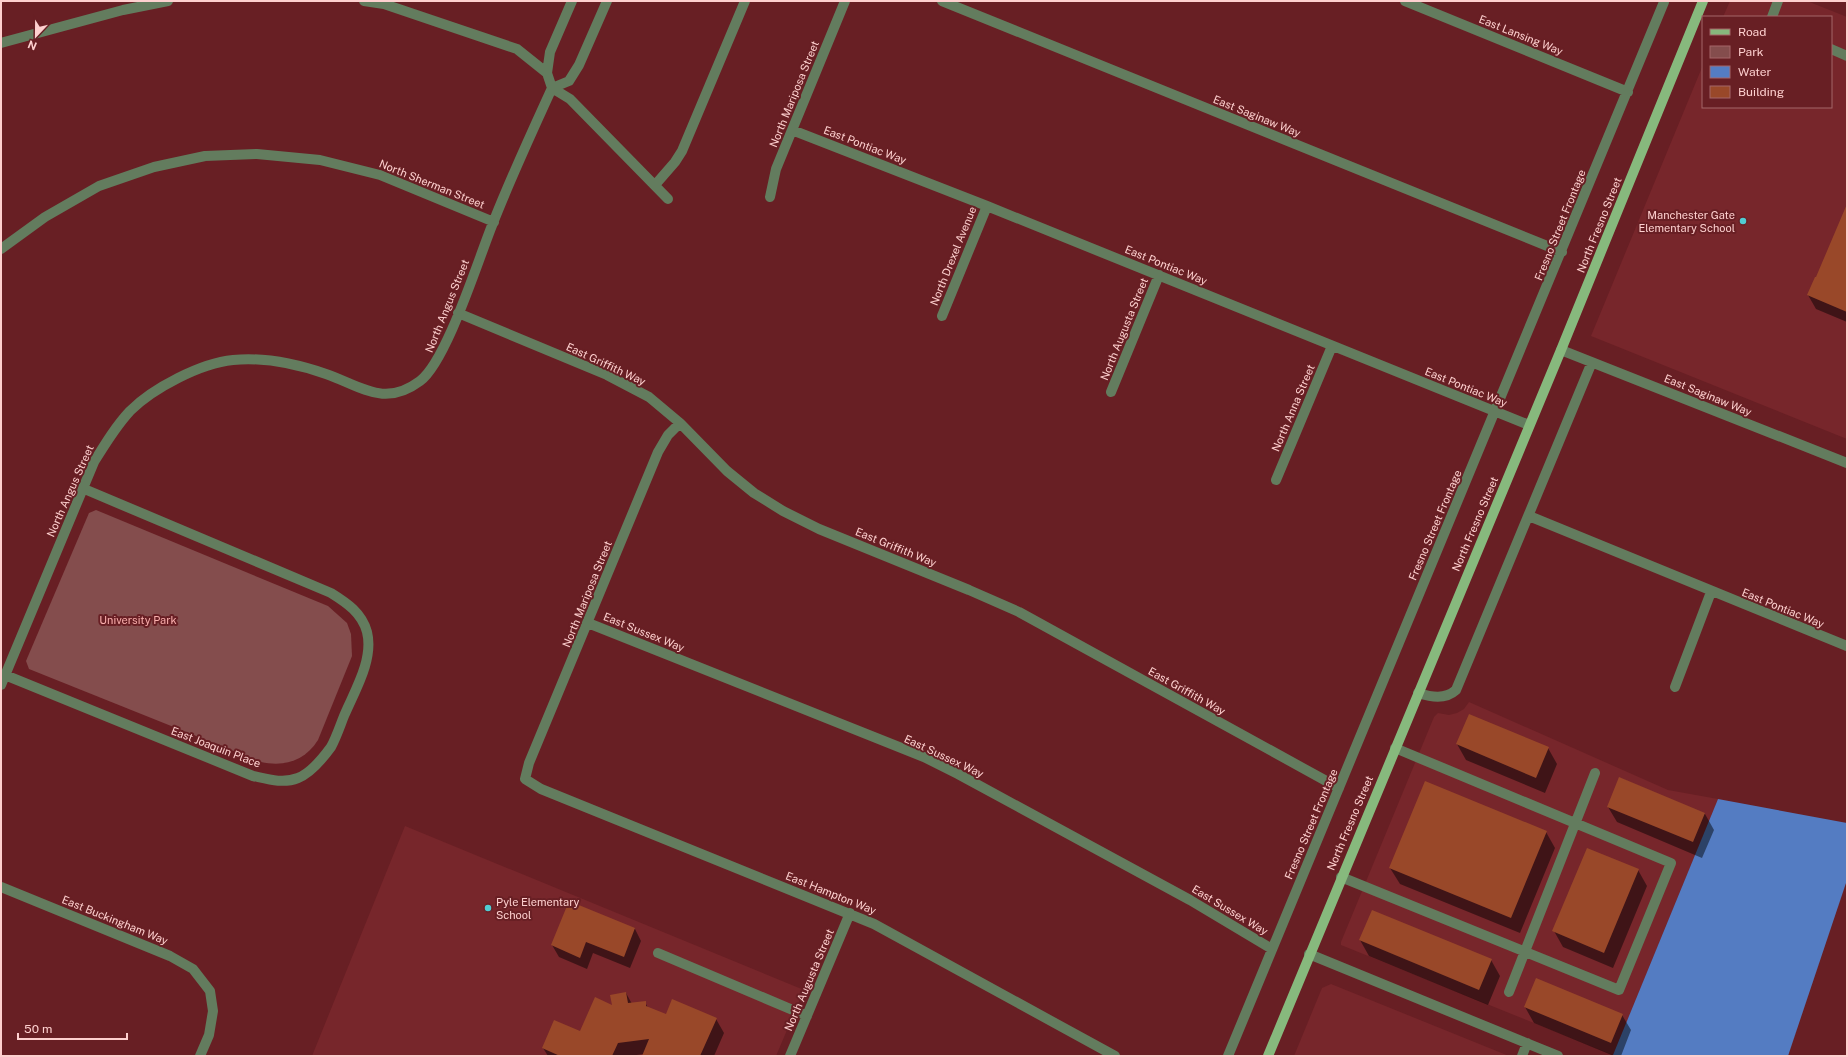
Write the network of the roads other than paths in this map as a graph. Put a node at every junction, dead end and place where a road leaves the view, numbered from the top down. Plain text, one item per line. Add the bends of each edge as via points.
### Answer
1 (168, 1) edge
2 (364, 1) edge
3 (572, 1) edge
4 (607, 1) edge
5 (745, 1) edge
6 (844, 1) edge
7 (942, 1) edge
8 (1405, 1) edge
9 (1703, 1) edge
10 (1664, 2) dead end
11 (1779, 2) edge
12 (1772, 16) edge
13 (1, 43) edge
14 (1832, 49) edge
15 (1847, 56) edge
16 (547, 73) junction
17 (552, 88) junction
18 (1628, 92) junction
19 (792, 130) junction
20 (655, 185) junction
21 (770, 197) dead end
22 (668, 199) dead end
23 (987, 206) junction
24 (494, 222) junction
25 (1, 249) edge
26 (1562, 252) junction
27 (1159, 276) junction
28 (458, 313) junction
29 (942, 316) dead end
30 (1332, 346) junction
31 (1561, 350) junction
32 (1592, 362) junction
33 (1112, 392) dead end
34 (1496, 411) junction
35 (680, 423) junction
36 (1529, 425) junction
37 (1847, 463) edge
38 (1276, 480) dead end
39 (82, 488) junction
40 (1529, 516) junction
41 (1711, 592) junction
42 (588, 623) junction
43 (1847, 646) edge
44 (5, 675) junction
45 (1, 685) edge
46 (1675, 687) dead end
47 (1418, 693) junction
48 (1395, 748) junction
49 (1595, 773) dead end
50 (525, 779) joint
51 (1339, 788) junction
52 (1576, 824) junction
53 (1341, 877) junction
54 (1, 887) edge
55 (850, 913) junction
56 (1272, 949) junction
57 (1525, 952) junction
58 (658, 953) dead end
59 (1309, 954) junction
60 (1509, 992) dead end
61 (807, 1016) junction
62 (1527, 1043) junction
63 (200, 1056) edge
64 (790, 1056) edge
65 (1115, 1056) edge
66 (1228, 1056) edge
67 (1268, 1056) edge
68 (1522, 1056) edge
69 (1558, 1056) edge

1 - 13 street via 123,10
2 - 16 street via 384,4 517,49
3 - 16 street via 550,52
4 - 17 street via 579,65 569,81
5 - 20 street via 682,151
6 - 19 street, North Mariposa Street
7 - 26 street, East Saginaw Way
8 - 18 street, East Lansing Way
9 - 31 main road, North Fresno Street
10 - 18 street, Fresno Street Frontage
11 - 12 street
14 - 15 street
16 - 17 street
17 - 20 street via 570,99
17 - 24 street, North Angus Street
18 - 26 street, Fresno Street Frontage
19 - 21 street, North Mariposa Street via 776,169
19 - 23 street, East Pontiac Way
20 - 22 street
23 - 27 street, East Pontiac Way
23 - 29 street, North Drexel Avenue
24 - 25 street, North Sherman Street via 380,175 320,160 257,154 205,156 154,167 99,186 45,217
24 - 28 street, North Angus Street
26 - 34 street, Fresno Street Frontage
27 - 30 street, East Pontiac Way
27 - 33 street, North Augusta Street
28 - 35 street, East Griffith Way via 607,375 649,397
28 - 39 street, North Angus Street via 437,361 422,380 404,390 382,394 365,391 326,374 268,361 233,360 206,366 180,378 156,391 131,410 110,436
30 - 34 street, East Pontiac Way
30 - 38 street, North Anna Street
31 - 32 street, East Saginaw Way
31 - 36 main road, North Fresno Street
32 - 37 street, East Saginaw Way
32 - 40 street
34 - 36 street, East Pontiac Way
34 - 51 street, Fresno Street Frontage
35 - 42 street, North Mariposa Street via 668,435 658,452
35 - 51 street, East Griffith Way via 727,471 754,493 783,511 819,529 1019,612
36 - 47 main road, North Fresno Street
39 - 44 street, North Angus Street
39 - 44 street, East Joaquin Place via 331,593 349,604 362,619 367,634 367,652 360,677 331,746 317,764 298,778 278,781 253,776
40 - 41 street, East Pontiac Way
40 - 47 street via 1456,690 1452,694 1440,697
41 - 43 street, East Pontiac Way
41 - 46 street
42 - 50 street, North Mariposa Street via 529,763
42 - 56 street, East Sussex Way via 924,757 1190,900
44 - 45 street, North Angus Street
47 - 48 main road, North Fresno Street
48 - 52 street
48 - 53 main road, North Fresno Street
49 - 52 street
50 - 55 street, East Hampton Way via 541,790
51 - 56 street, Fresno Street Frontage
52 - 57 street
52 - 57 street via 1671,863 1619,990
53 - 57 street
53 - 59 main road, North Fresno Street
54 - 63 street, East Buckingham Way via 170,956 192,969 210,991 213,1010 209,1036
55 - 61 street, North Augusta Street
55 - 65 street, East Hampton Way
56 - 66 street, Fresno Street Frontage
57 - 60 street
58 - 61 street
59 - 62 street
59 - 67 main road, North Fresno Street
61 - 64 street, North Augusta Street
62 - 68 street
62 - 69 street

